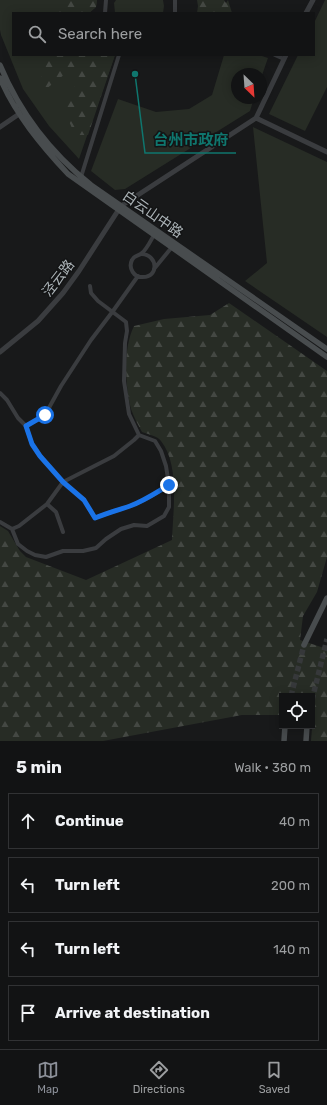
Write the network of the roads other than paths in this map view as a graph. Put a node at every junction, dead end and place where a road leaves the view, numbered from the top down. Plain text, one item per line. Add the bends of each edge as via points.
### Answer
1 (106, 0) edge
2 (175, 0) edge
3 (313, 0) edge
4 (105, 12) edge
5 (175, 12) edge
6 (307, 12) edge
7 (119, 56) edge
8 (285, 57) edge
9 (0, 65) edge
10 (0, 78) edge
11 (22, 112) junction
12 (256, 118) junction
13 (0, 127) edge
14 (327, 152) edge
15 (81, 177) junction
16 (120, 208) junction
17 (154, 235) junction
18 (172, 247) junction
19 (142, 254) junction
20 (154, 270) junction
21 (138, 276) junction
22 (90, 286) dead end
23 (113, 311) junction
24 (327, 349) edge
25 (0, 352) edge
26 (327, 358) edge
27 (0, 393) edge
28 (26, 426) junction
29 (139, 435) junction
30 (63, 482) junction
31 (169, 485) junction
32 (46, 504) junction
33 (0, 522) edge
34 (12, 529) junction
35 (63, 532) dead end
36 (327, 598) edge
37 (304, 645) tunnel mouth
38 (285, 729) edge
39 (307, 729) edge
40 (284, 741) edge
41 (306, 741) edge

1 - 4 street
2 - 5 street
3 - 6 street
7 - 15 street
8 - 12 street
9 - 11 main road, 白云山中路
10 - 11 main road, 白云山中路
11 - 13 street
11 - 15 main road, 白云山中路 via 52,149
11 - 16 main road, 白云山中路 via 51,156 68,174
12 - 14 street
12 - 16 street
15 - 16 main road, 白云山中路
16 - 17 main road, 白云山中路
16 - 24 main road, 白云山中路
16 - 25 street, 泾云路 via 63,293 38,321
17 - 18 main road, 白云山中路
17 - 19 street
18 - 20 street
18 - 26 main road, 白云山中路
19 - 20 street via 152,258
19 - 21 street via 134,257 131,264 132,271
20 - 21 street via 149,276
21 - 23 street
22 - 23 street via 91,293 98,301
23 - 28 street via 91,340 45,415
23 - 29 street via 126,322 124,381 129,414
27 - 28 street
28 - 30 street via 32,444
29 - 30 street via 114,456
29 - 31 street via 155,442 161,451
30 - 31 street via 84,500 95,518 131,505
30 - 32 street
31 - 34 street via 169,507 164,516 147,526 134,525 121,529 96,548 63,551 46,557 35,555 18,544
32 - 34 street
32 - 35 street via 56,512
33 - 34 street
36 - 37 main road
38 - 40 main road
39 - 41 main road

